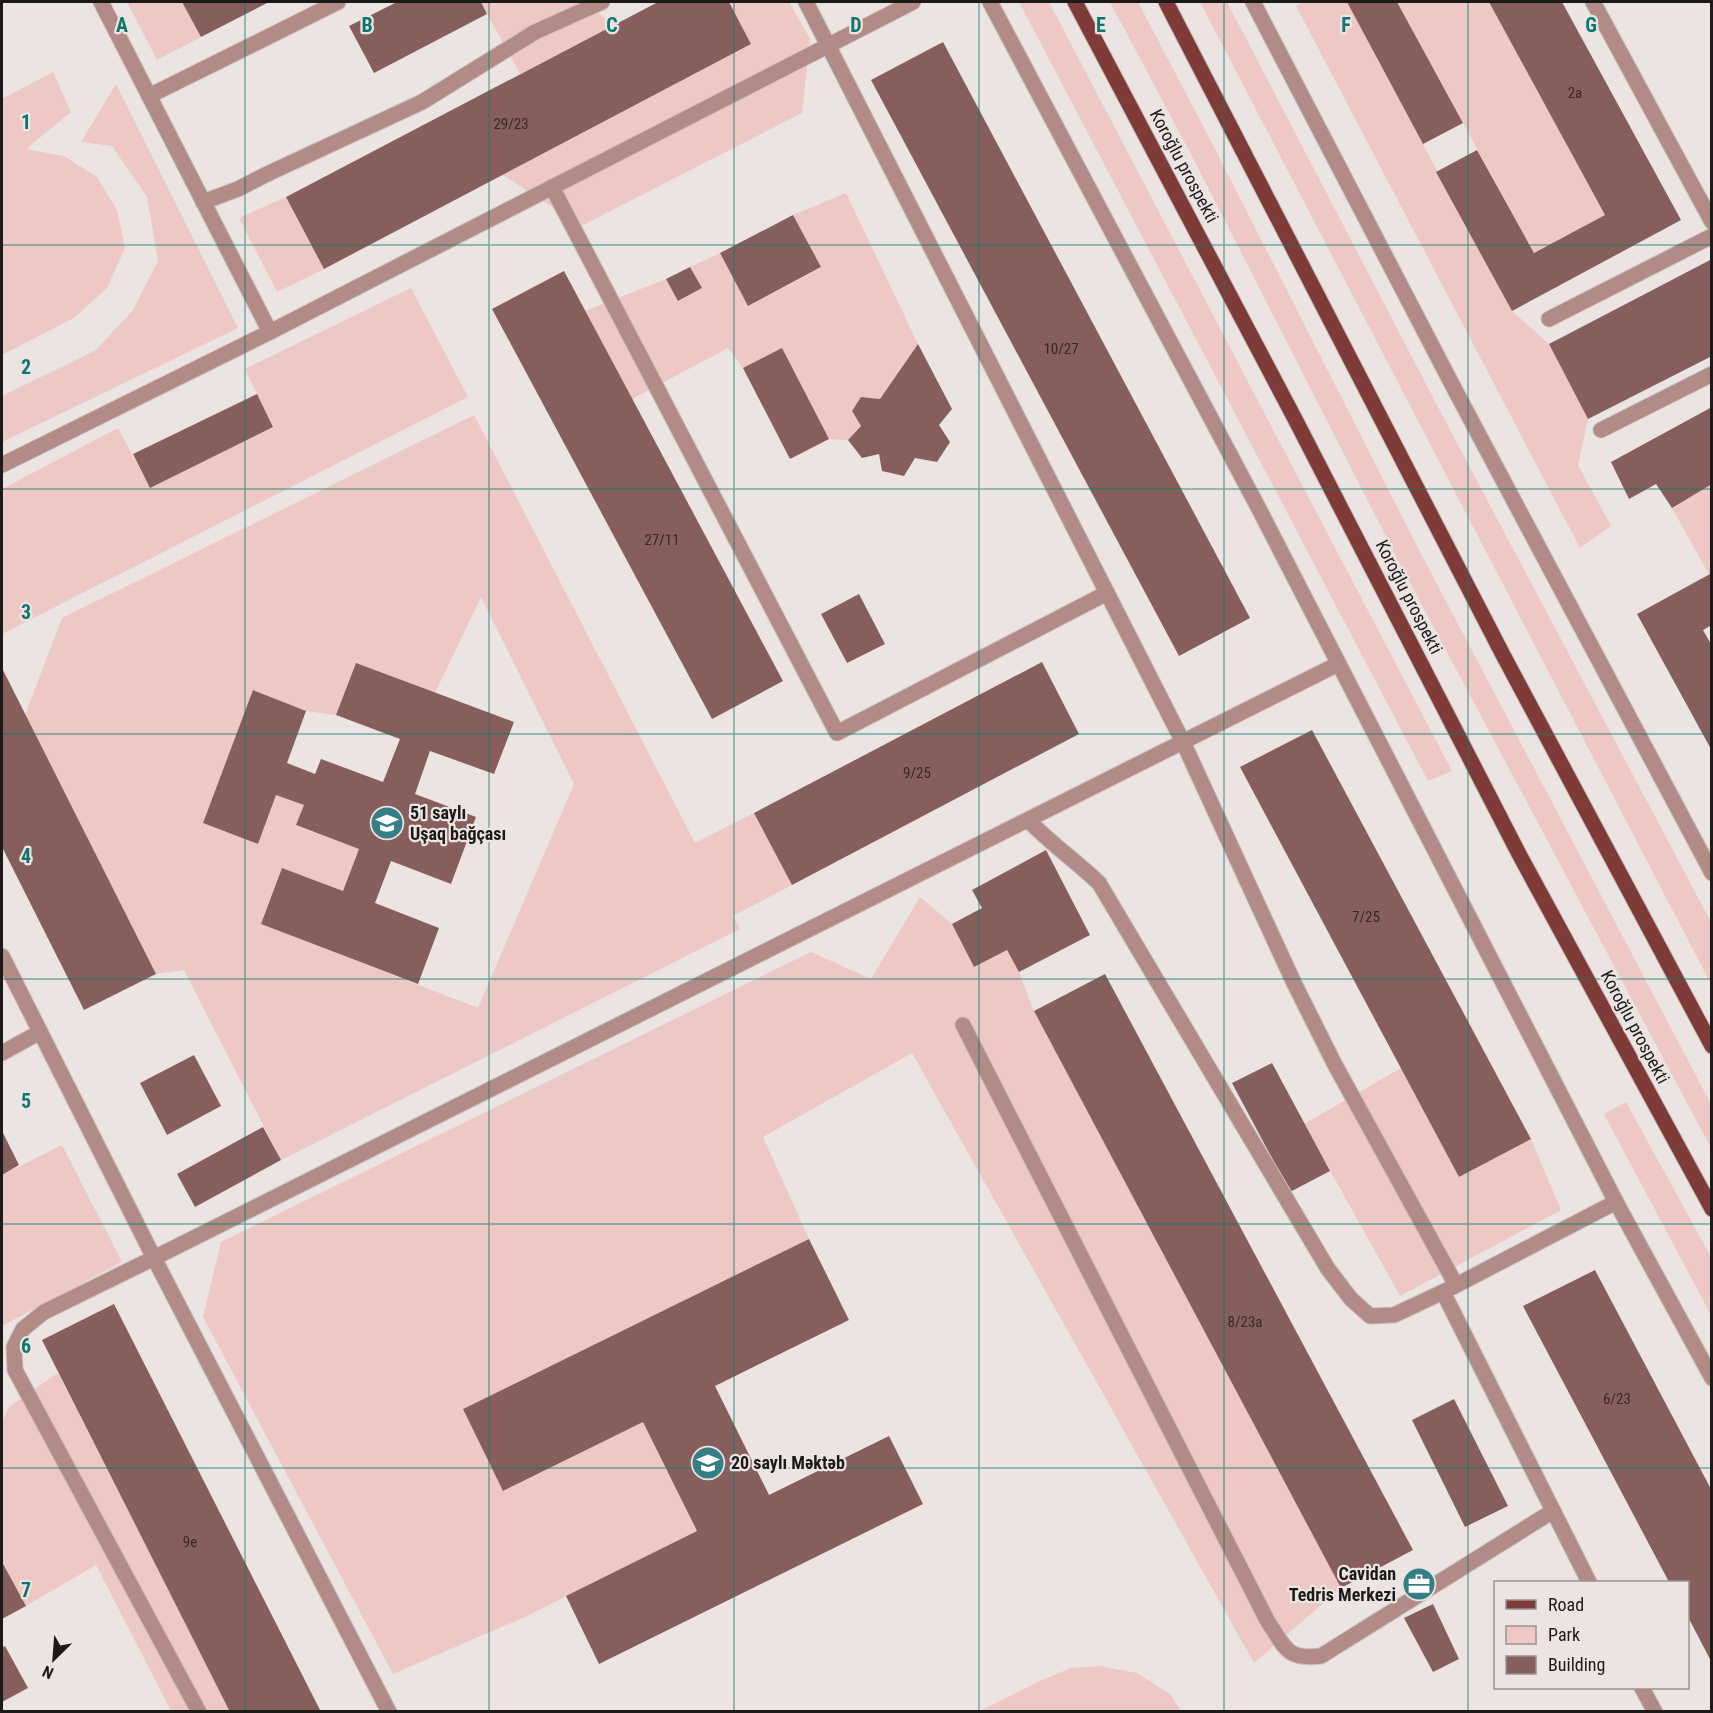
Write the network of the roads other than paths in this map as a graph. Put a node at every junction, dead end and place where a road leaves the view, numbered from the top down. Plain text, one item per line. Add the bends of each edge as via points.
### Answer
1 (101, 2) edge
2 (338, 2) edge
3 (602, 2) edge
4 (806, 2) edge
5 (913, 2) edge
6 (990, 2) edge
7 (1075, 2) edge
8 (1166, 2) edge
9 (1253, 2) edge
10 (1593, 2) edge
11 (828, 45) junction
12 (149, 96) junction
13 (552, 187) junction
14 (204, 202) junction
15 (1712, 222) edge
16 (1712, 236) edge
17 (1549, 319) dead end
18 (270, 332) junction
19 (1712, 374) edge
20 (1601, 430) dead end
21 (2, 465) edge
22 (1107, 593) junction
23 (1338, 664) junction
24 (1183, 742) junction
25 (1028, 820) junction
26 (1712, 873) edge
27 (2, 956) edge
28 (963, 1025) dead end
29 (40, 1032) junction
30 (1712, 1046) edge
31 (2, 1053) edge
32 (1616, 1202) junction
33 (1712, 1209) edge
34 (154, 1258) junction
35 (1449, 1289) junction
36 (1712, 1378) edge
37 (1553, 1511) junction
38 (1588, 1581) edge
39 (1642, 1689) edge
40 (199, 1712) edge
41 (389, 1712) edge
42 (1654, 1712) edge

1 - 12 street
2 - 12 street
3 - 14 street via 535,32 422,102
4 - 11 street
5 - 11 street
6 - 23 street
7 - 33 main road, Koroğlu prospekti via 1519,854
8 - 30 main road via 1502,653
9 - 26 street
10 - 15 street
11 - 13 street
11 - 22 street
12 - 14 street
13 - 18 street
13 - 22 street via 837,733
14 - 18 street
16 - 17 street
18 - 21 street
19 - 20 street
22 - 24 street
23 - 24 street
23 - 32 street
24 - 25 street
24 - 35 street via 1294,983
25 - 34 street
25 - 35 street via 1099,883 1322,1259 1351,1299 1370,1316 1394,1315
27 - 29 street
28 - 37 street via 1268,1622 1289,1653 1304,1658 1321,1656
29 - 31 street
29 - 34 street
32 - 35 street
32 - 36 street
34 - 40 street via 44,1312 30,1323 14,1347 15,1370
34 - 41 street
35 - 37 street
37 - 38 street
39 - 42 street

